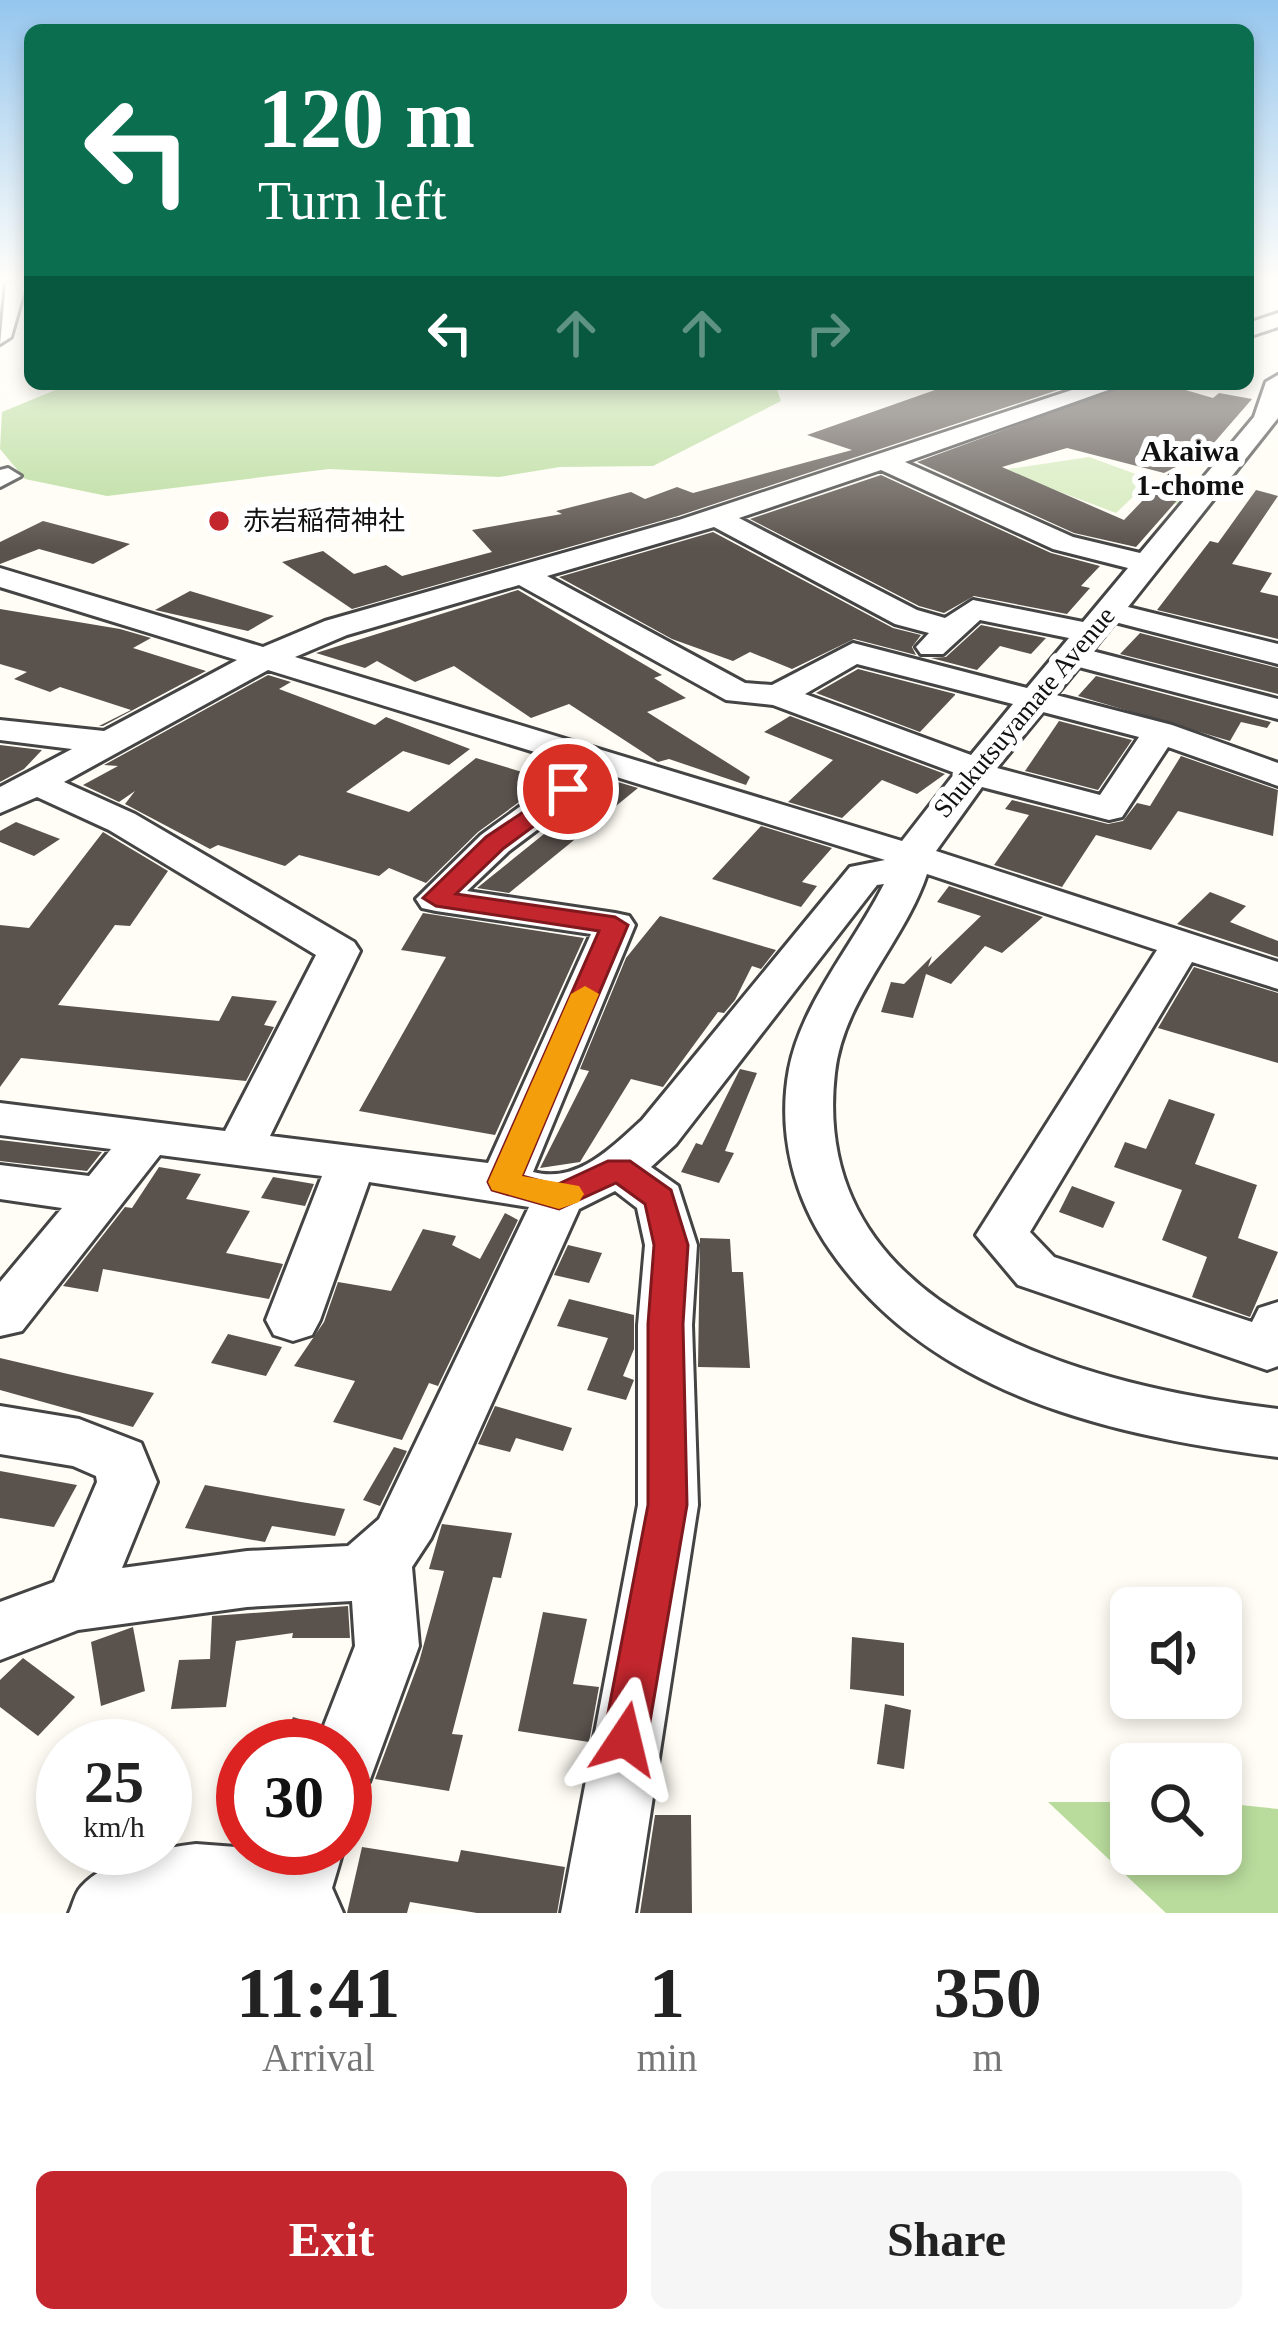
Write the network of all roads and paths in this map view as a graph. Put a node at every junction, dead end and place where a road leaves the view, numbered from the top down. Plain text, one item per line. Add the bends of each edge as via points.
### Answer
1 (1278, 382) edge
2 (1096, 390) edge
3 (886, 463) junction
4 (716, 517) junction
5 (1148, 564) junction
6 (523, 575) junction
7 (0, 577) edge
8 (952, 628) junction
9 (1089, 632) junction
10 (1275, 653) edge
11 (267, 656) junction
12 (909, 668) junction
13 (778, 695) junction
14 (1238, 698) junction
15 (1032, 700) junction
16 (1278, 709) edge
17 (0, 730) edge
18 (1160, 732) junction
19 (107, 742) junction
20 (605, 762) junction
21 (975, 771) junction
22 (1278, 775) edge
23 (35, 782) junction
24 (0, 802) edge
25 (912, 863) junction
26 (1182, 943) junction
27 (1278, 976) edge
28 (0, 1120) edge
29 (148, 1137) junction
30 (240, 1149) junction
31 (352, 1163) junction
32 (619, 1168) junction
33 (0, 1182) edge
34 (531, 1190) junction
35 (103, 1196) junction
36 (3, 1316) dead end
37 (292, 1320) dead end
38 (1278, 1323) edge
39 (0, 1430) edge
40 (1278, 1432) edge
41 (380, 1557) junction
42 (77, 1602) junction
43 (0, 1631) edge
44 (360, 1719) edge
45 (304, 1884) edge
46 (106, 1913) edge
47 (598, 1913) edge

1 - 5 street, Shukutsuyamate Avenue via 1266,418
2 - 3 street
3 - 4 street
3 - 5 street via 1063,543
4 - 6 street
4 - 8 street via 906,617
5 - 9 street, Shukutsuyamate Avenue
6 - 11 street
6 - 13 street via 738,693
7 - 11 street, Shukutsuyamate Avenue
8 - 9 street via 973,609
8 - 12 street
9 - 10 street
9 - 14 street
9 - 15 street, Shukutsuyamate Avenue
10 - 14 street
11 - 19 street
11 - 20 street, Shukutsuyamate Avenue
12 - 13 street via 853,653
12 - 15 street
13 - 21 street
14 - 16 street
15 - 18 street
15 - 21 street, Shukutsuyamate Avenue
17 - 19 street
18 - 21 street via 1108,809
18 - 22 street
19 - 23 street
20 - 25 street, Shukutsuyamate Avenue
20 - 34 street via 436,898 615,925
21 - 25 street, Shukutsuyamate Avenue via 925,832
23 - 24 street
23 - 30 street via 122,822 339,951
25 - 26 street
25 - 32 street via 864,875 659,1132
25 - 40 street via 813,1064 804,1129 815,1181 843,1236 976,1352 1046,1384 1131,1409
26 - 27 street
26 - 38 street via 1002,1235 1036,1270 1267,1348
28 - 29 street
29 - 30 street
29 - 35 street
30 - 31 street
31 - 34 street
31 - 37 street
32 - 34 street
32 - 47 street via 660,1198 671,1245 668,1505
33 - 35 street
34 - 41 street via 401,1538
35 - 36 street
39 - 42 street via 79,1443 120,1460 127,1482
41 - 42 street via 361,1573
41 - 44 street via 387,1646
42 - 43 street
45 - 46 street via 209,1876 130,1893

